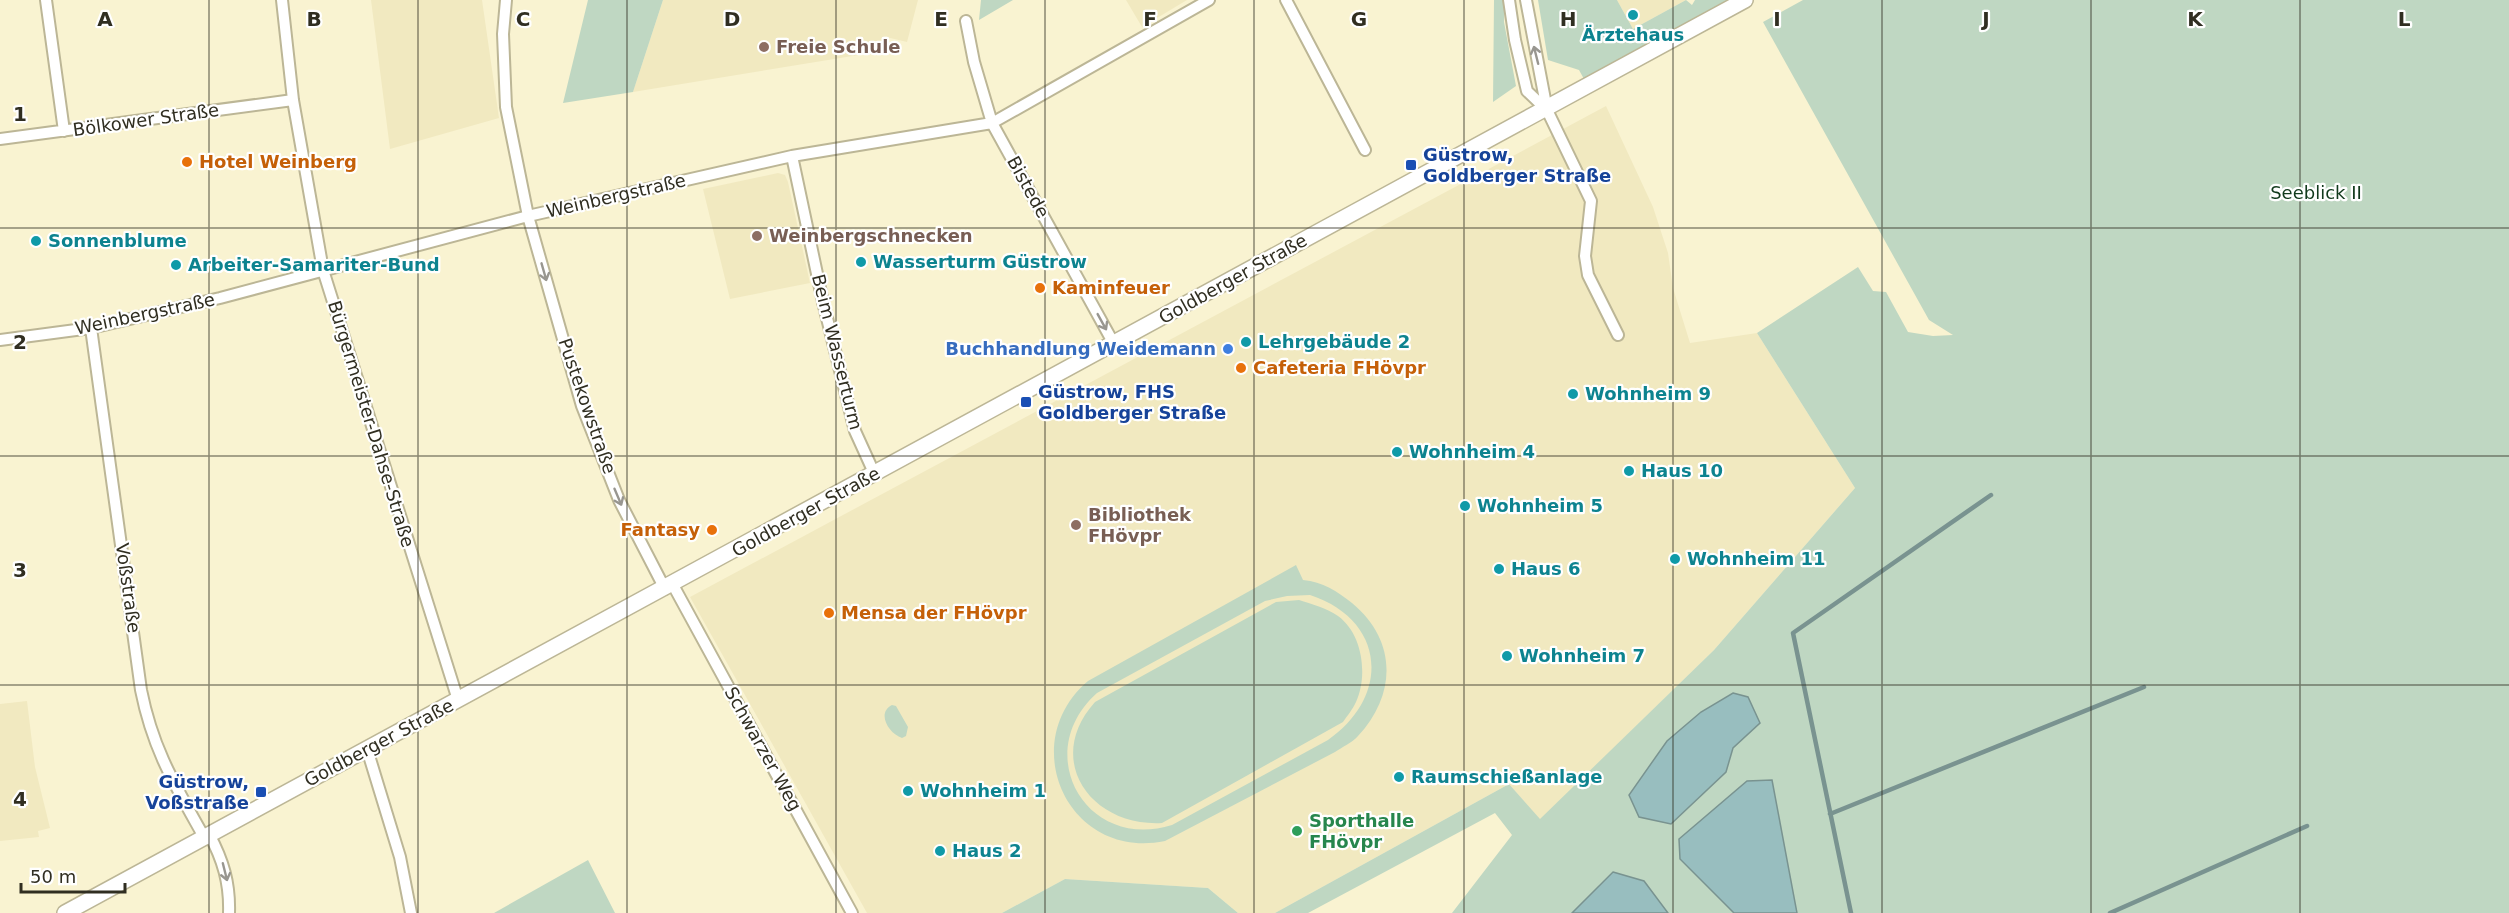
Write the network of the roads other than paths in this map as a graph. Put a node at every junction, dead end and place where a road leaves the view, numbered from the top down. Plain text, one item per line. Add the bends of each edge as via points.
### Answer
1 (46, 0) edge
2 (282, 0) edge
3 (506, 0) edge
4 (1209, 0) edge
5 (1286, 0) edge
6 (1509, 0) edge
7 (1526, 0) edge
8 (1745, 0) edge
9 (966, 21) dead end
10 (293, 100) junction
11 (1547, 110) junction
12 (992, 123) junction
13 (64, 131) junction
14 (0, 139) edge
15 (1365, 150) dead end
16 (792, 156) junction
17 (528, 216) junction
18 (323, 270) junction
19 (91, 328) junction
20 (1618, 335) dead end
21 (0, 340) edge
22 (1114, 344) junction
23 (875, 474) junction
24 (669, 587) junction
25 (458, 700) junction
26 (367, 749) junction
27 (207, 835) junction
28 (65, 913) edge
29 (229, 913) edge
30 (411, 913) edge
31 (852, 913) edge

1 - 13 street
2 - 10 street, Bürgermeister-Dahse-Straße
3 - 17 street, Pustekowstraße via 506,107
4 - 12 street, Weinbergstraße
5 - 15 street
6 - 11 street via 1527,91
11 -> 7 street
8 - 11 main road, Goldberger Straße
9 - 12 street, Bistede
10 - 13 street, Bölkower Straße
10 - 18 street, Bürgermeister-Dahse-Straße
11 - 20 street via 1591,201 1585,256 1588,275
11 - 22 main road, Goldberger Straße
12 - 16 street, Weinbergstraße
12 -> 22 street, Bistede
13 - 14 street, Bölkower Straße
16 - 17 street, Weinbergstraße
16 - 23 street, Beim Wasserturm via 855,431
17 - 18 street, Weinbergstraße
17 -> 24 street, Pustekowstraße via 582,406 619,500
18 - 19 street, Weinbergstraße
18 - 25 street, Bürgermeister-Dahse-Straße
19 - 21 street, Weinbergstraße
19 - 27 street, Voßstraße via 148,724 162,761
22 - 23 main road, Goldberger Straße
23 - 24 main road, Goldberger Straße
24 - 25 main road, Goldberger Straße
24 - 31 street, Schwarzer Weg
25 - 26 main road, Goldberger Straße
26 - 27 main road, Goldberger Straße
26 - 30 street via 400,857
27 - 28 main road, Goldberger Straße
27 -> 29 street, Voßstraße via 224,866

